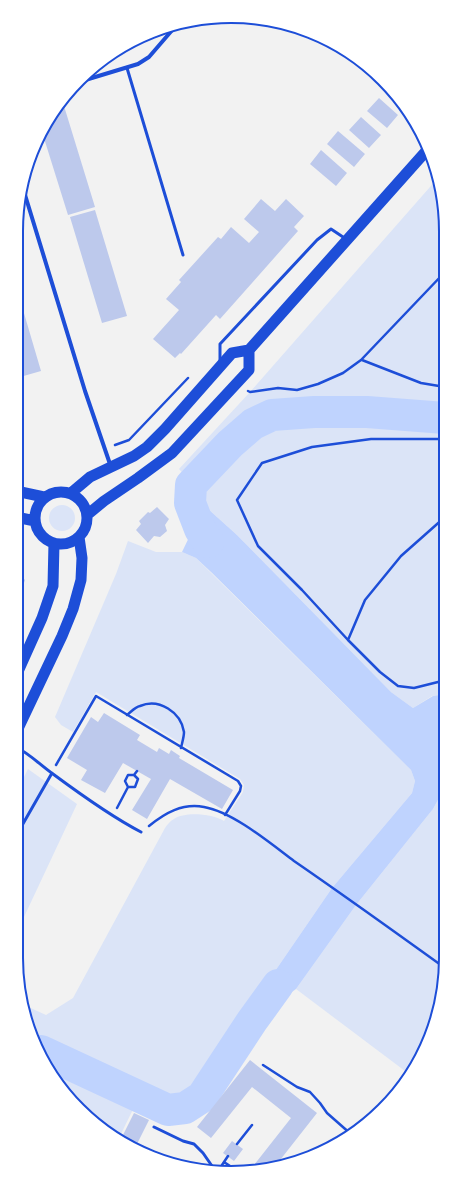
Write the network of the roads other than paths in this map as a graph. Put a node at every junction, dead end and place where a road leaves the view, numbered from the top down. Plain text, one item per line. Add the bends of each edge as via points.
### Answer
1 (171, 32) edge
2 (127, 68) junction
3 (90, 79) edge
4 (424, 153) edge
5 (26, 198) edge
6 (346, 239) junction
7 (183, 255) dead end
8 (249, 350) junction
9 (220, 367) junction
10 (111, 467) junction
11 (23, 493) edge
12 (71, 493) junction
13 (44, 497) junction
14 (87, 515) junction
15 (23, 519) edge
16 (35, 520) junction
17 (80, 537) junction
18 (54, 543) junction
19 (23, 660) edge
20 (23, 718) edge
21 (23, 750) edge
22 (52, 773) junction
23 (23, 824) edge
24 (141, 832) road end
25 (154, 1127) dead end
26 (211, 1165) edge

1 - 2 street via 149,57
2 - 3 street
2 - 7 lane
4 - 6 highway
5 - 10 street via 78,370
6 - 8 highway
6 - 9 lane via 331,229 317,240 220,344
8 - 9 highway via 232,353
8 - 14 highway via 249,370 172,453
9 - 10 highway via 147,447
10 - 12 highway via 90,477
11 - 13 highway
12 - 13 highway via 56,491
12 - 14 highway via 84,504
13 - 16 highway via 38,505
14 - 17 highway via 85,530
15 - 16 highway
16 - 18 highway via 41,535
17 - 18 highway via 64,544
17 - 20 highway via 82,580 73,609
18 - 19 highway via 53,586
21 - 22 lane
22 - 23 lane
22 - 24 lane
25 - 26 lane via 194,1144

